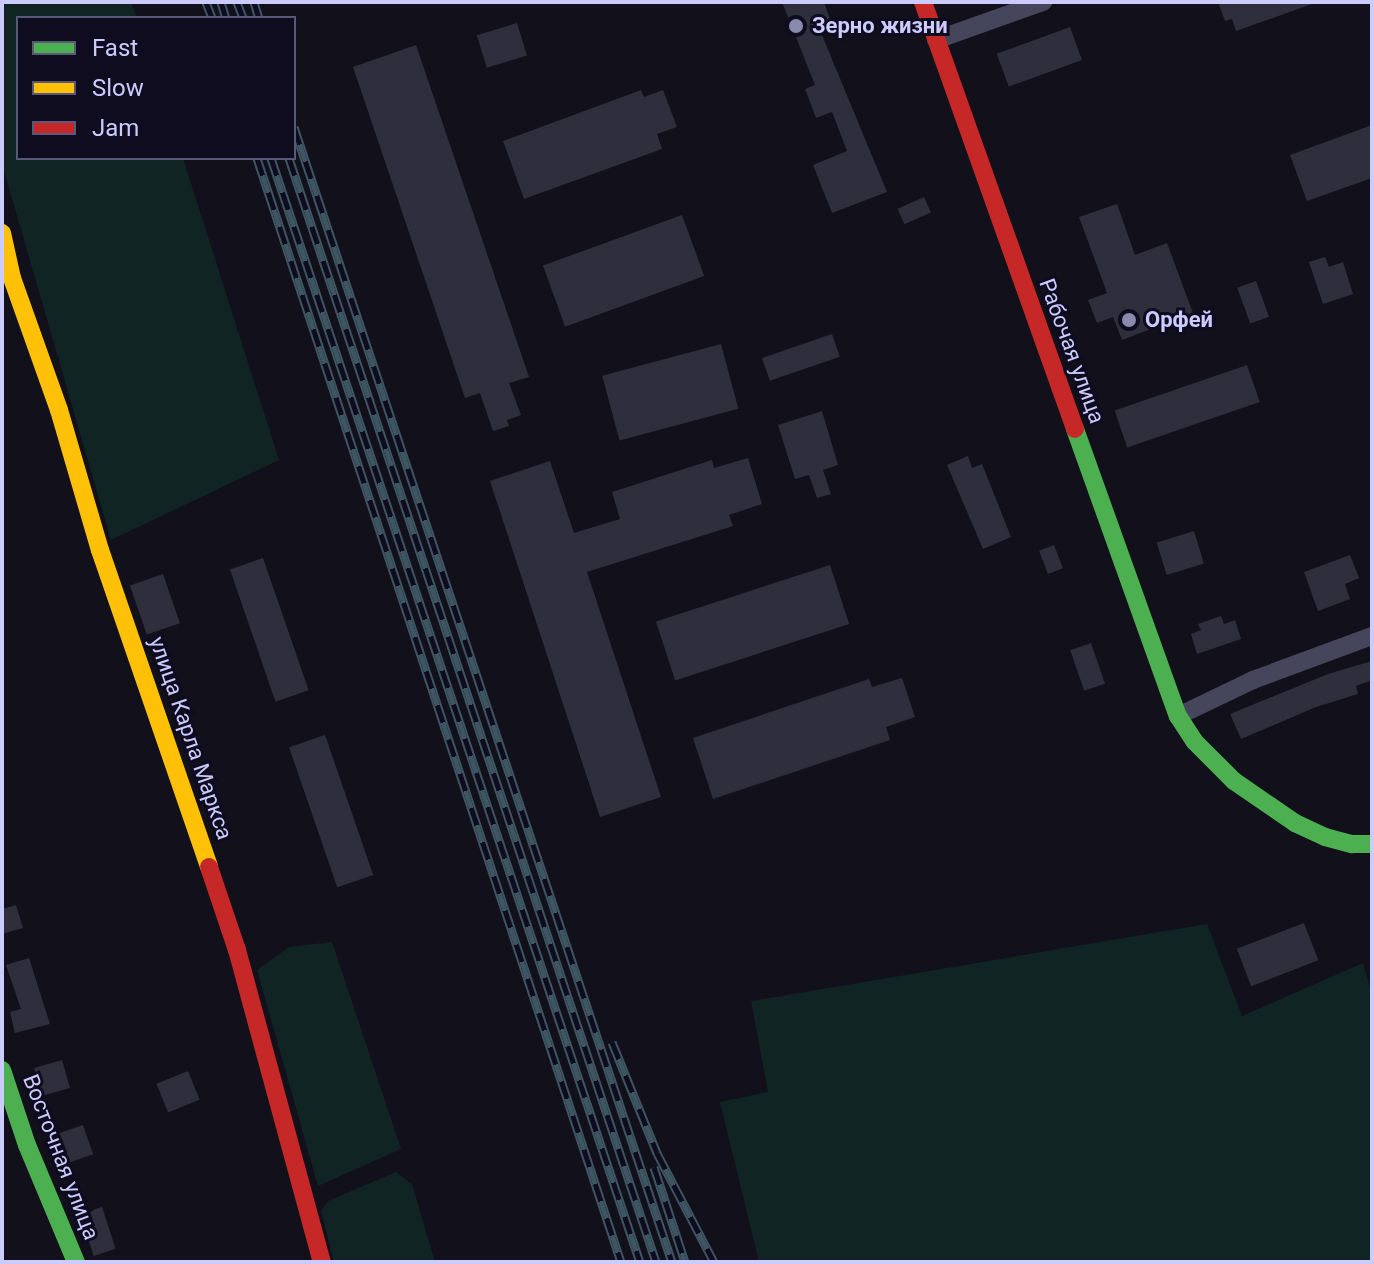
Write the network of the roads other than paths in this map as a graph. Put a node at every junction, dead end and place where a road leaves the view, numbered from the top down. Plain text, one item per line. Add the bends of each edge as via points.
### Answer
1 (923, 2) edge
2 (1043, 2) edge
3 (936, 40) junction
4 (2, 233) edge
5 (7, 279) edge
6 (1372, 636) edge
7 (1178, 716) junction
8 (1372, 844) edge
9 (2, 1070) edge
10 (76, 1262) edge
11 (322, 1262) edge

1 - 3 street, Рабочая улица
2 - 3 street
3 - 7 street, Рабочая улица
4 - 5 street, улица Карла Маркса
5 - 11 street, улица Карла Маркса via 59,410 100,550 237,950
6 - 7 street via 1253,680
7 - 8 street, Рабочая улица via 1223,771 1295,823 1325,837
9 - 10 street, Восточная улица

